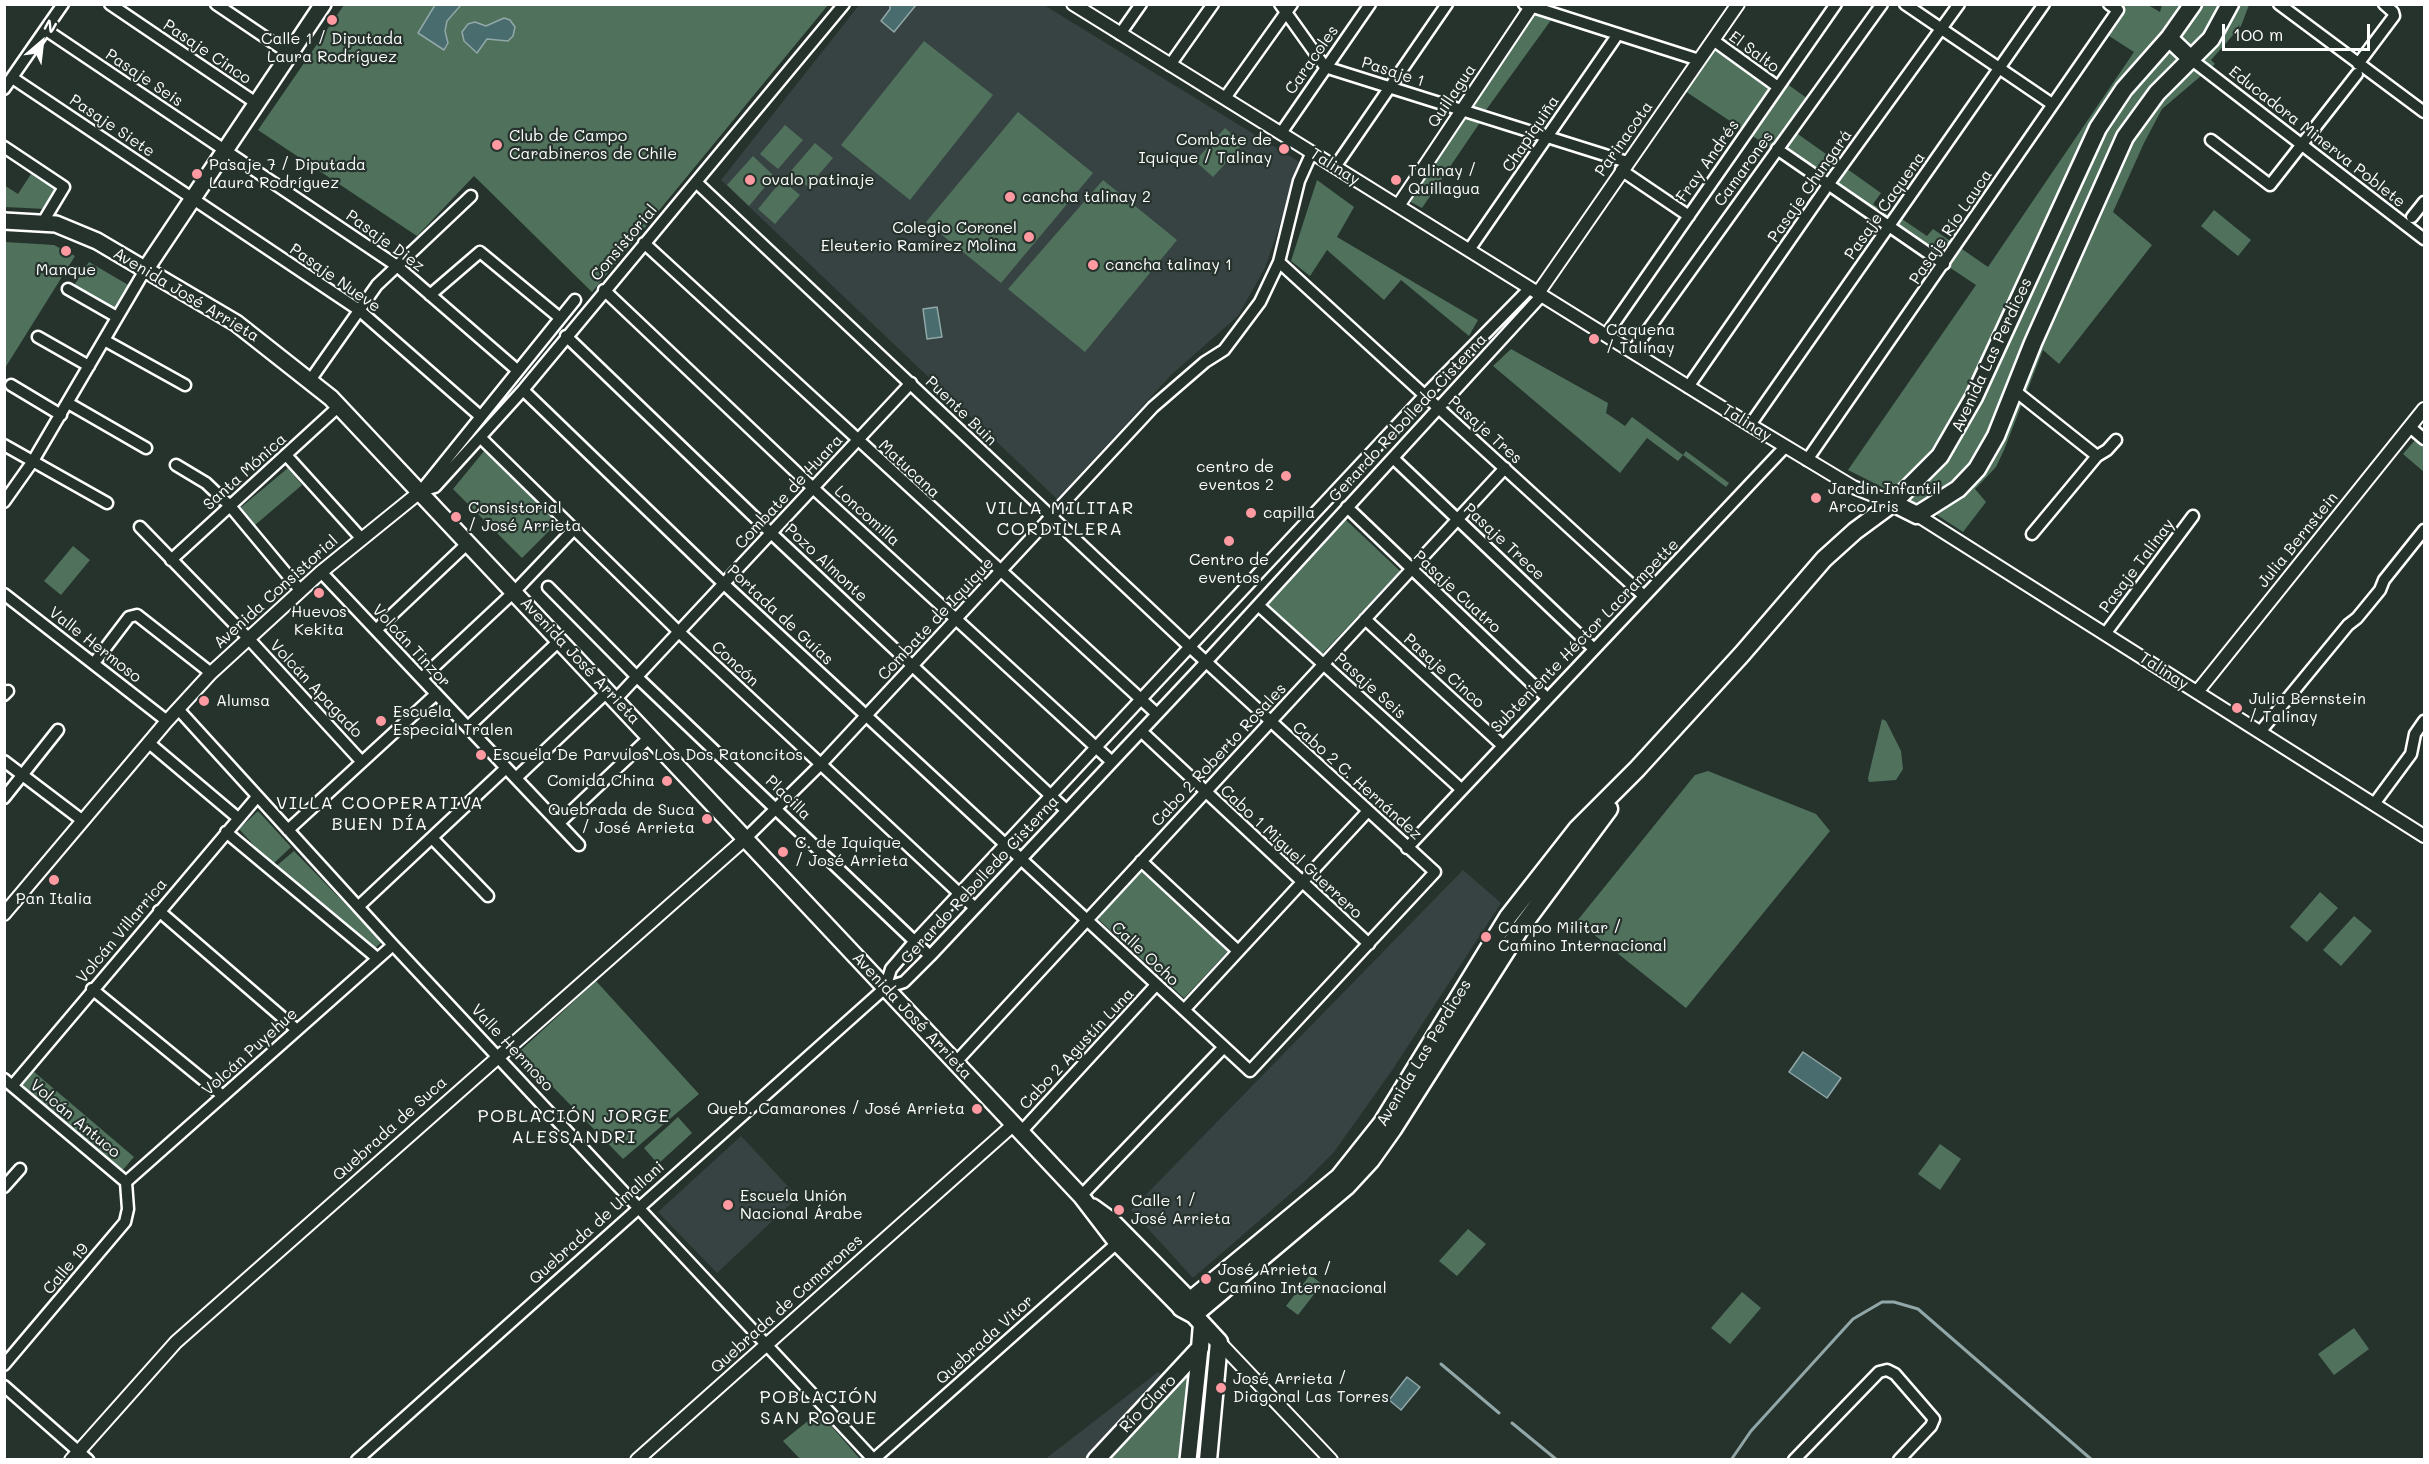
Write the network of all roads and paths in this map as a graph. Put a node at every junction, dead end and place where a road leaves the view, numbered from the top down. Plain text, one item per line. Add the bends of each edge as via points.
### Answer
1 (63, 4) edge
2 (110, 4) edge
3 (216, 4) edge
4 (323, 4) edge
5 (844, 4) edge
6 (1073, 4) edge
7 (1141, 4) edge
8 (1213, 4) edge
9 (1370, 4) edge
10 (1447, 4) edge
11 (1738, 4) edge
12 (1836, 4) edge
13 (1882, 4) edge
14 (1905, 4) edge
15 (1959, 4) edge
16 (2044, 4) edge
17 (2193, 4) edge
18 (2230, 4) edge
19 (2279, 4) edge
20 (2384, 4) edge
21 (1529, 5) edge
22 (1286, 7) edge
23 (2114, 7) edge
24 (46, 30) junction
25 (1942, 30) junction
26 (1120, 34) junction
27 (1618, 34) junction
28 (2169, 38) junction
29 (1713, 40) junction
30 (290, 54) junction
31 (1699, 60) junction
32 (2192, 60) junction
33 (1170, 65) junction
34 (1325, 67) junction
35 (1999, 68) junction
36 (2357, 69) junction
37 (14, 79) junction
38 (1389, 87) junction
39 (1778, 87) junction
40 (4, 90) edge
41 (1225, 98) junction
42 (256, 103) junction
43 (2052, 104) junction
44 (1462, 110) junction
45 (2424, 112) edge
46 (1281, 133) junction
47 (1548, 137) junction
48 (2211, 140) dead end
49 (2303, 146) junction
50 (4, 147) edge
51 (1777, 149) junction
52 (225, 150) junction
53 (1311, 152) junction
54 (1624, 166) junction
55 (1335, 167) junction
56 (696, 182) junction
57 (1828, 184) junction
58 (471, 196) dead end
59 (192, 198) junction
60 (2424, 202) edge
61 (1398, 206) junction
62 (1689, 216) junction
63 (2412, 217) dead end
64 (4, 221) edge
65 (43, 222) junction
66 (1889, 226) junction
67 (2424, 239) edge
68 (644, 243) junction
69 (1469, 250) junction
70 (1279, 262) junction
71 (1944, 264) junction
72 (397, 266) junction
73 (145, 270) junction
74 (68, 289) dead end
75 (604, 290) junction
76 (1537, 292) junction
77 (430, 295) junction
78 (575, 300) dead end
79 (359, 310) junction
80 (117, 317) junction
81 (560, 318) junction
82 (1605, 335) junction
83 (566, 336) junction
84 (38, 337) dead end
85 (104, 340) junction
86 (1632, 352) junction
87 (89, 366) junction
88 (517, 370) junction
89 (311, 379) junction
90 (911, 383) junction
91 (11, 385) dead end
92 (185, 385) dead end
93 (1688, 387) junction
94 (523, 390) junction
95 (2014, 390) junction
96 (1425, 395) junction
97 (68, 403) junction
98 (339, 406) junction
99 (1438, 408) junction
100 (2424, 409) edge
101 (61, 415) junction
102 (480, 416) junction
103 (1750, 425) junction
104 (2410, 427) junction
105 (481, 438) junction
106 (2424, 439) edge
107 (2116, 440) dead end
108 (857, 441) junction
109 (4, 445) edge
110 (1785, 447) junction
111 (146, 448) dead end
112 (286, 454) junction
113 (2097, 456) junction
114 (1393, 458) junction
115 (1807, 460) junction
116 (33, 461) junction
117 (176, 465) dead end
118 (1505, 468) junction
119 (813, 488) junction
120 (421, 491) junction
121 (4, 502) edge
122 (107, 503) dead end
123 (1893, 503) junction
124 (230, 506) junction
125 (1347, 507) junction
126 (1917, 515) junction
127 (2193, 516) dead end
128 (1052, 518) junction
129 (1458, 519) junction
130 (140, 526) dead end
131 (574, 529) junction
132 (2424, 530) edge
133 (771, 533) junction
134 (2032, 534) dead end
135 (361, 538) junction
136 (469, 542) junction
137 (171, 560) junction
138 (1411, 569) junction
139 (321, 572) junction
140 (1000, 573) junction
141 (724, 584) junction
142 (548, 587) dead end
143 (300, 590) junction
144 (515, 591) junction
145 (4, 594) edge
146 (1644, 596) junction
147 (1258, 605) junction
148 (956, 618) junction
149 (1365, 619) junction
150 (376, 630) junction
151 (679, 632) junction
152 (2105, 634) junction
153 (248, 638) junction
154 (560, 640) junction
155 (1191, 648) junction
156 (1594, 649) junction
157 (1206, 662) junction
158 (94, 663) junction
159 (1323, 664) junction
160 (914, 665) junction
161 (211, 673) junction
162 (637, 676) junction
163 (422, 678) junction
164 (2197, 692) junction
165 (436, 694) junction
166 (612, 695) junction
167 (1547, 698) junction
168 (1142, 700) junction
169 (178, 709) junction
170 (867, 714) junction
171 (1157, 714) junction
172 (167, 721) junction
173 (2424, 721) edge
174 (1270, 722) junction
175 (468, 727) junction
176 (58, 730) dead end
177 (1141, 731) junction
178 (2260, 732) junction
179 (651, 736) junction
180 (149, 743) junction
181 (1502, 745) junction
182 (1096, 749) junction
183 (4, 761) edge
184 (362, 761) junction
185 (1112, 762) junction
186 (821, 764) junction
187 (506, 768) junction
188 (23, 775) junction
189 (516, 778) junction
190 (1461, 789) junction
191 (1205, 792) junction
192 (1052, 795) junction
193 (257, 797) junction
194 (4, 798) edge
195 (2374, 804) junction
196 (778, 809) junction
197 (1066, 810) junction
198 (1367, 812) junction
199 (238, 818) junction
200 (83, 822) junction
201 (559, 823) junction
202 (288, 830) junction
203 (226, 832) junction
204 (2424, 836) edge
205 (432, 838) junction
206 (746, 838) junction
207 (579, 845) dead end
208 (1005, 845) junction
209 (1407, 848) junction
210 (1020, 860) junction
211 (1141, 861) junction
212 (1302, 882) junction
213 (960, 893) junction
214 (488, 896) dead end
215 (359, 906) junction
216 (975, 908) junction
217 (159, 911) junction
218 (4, 914) edge
219 (1086, 921) junction
220 (915, 940) junction
221 (1369, 944) junction
222 (393, 945) junction
223 (1239, 951) junction
224 (930, 956) junction
225 (377, 958) junction
226 (1156, 985) junction
227 (885, 988) junction
228 (93, 989) junction
229 (1184, 1010) junction
230 (297, 1030) junction
231 (1224, 1047) junction
232 (499, 1055) junction
233 (955, 1063) junction
234 (9, 1082) edge
235 (223, 1096) junction
236 (1016, 1129) junction
237 (20, 1169) dead end
238 (126, 1182) junction
239 (4, 1187) edge
240 (1083, 1199) junction
241 (639, 1205) junction
242 (1117, 1243) junction
243 (1191, 1311) junction
244 (1219, 1342) junction
245 (768, 1343) junction
246 (1200, 1348) junction
247 (4, 1365) edge
248 (4, 1386) edge
249 (74, 1455) edge
250 (874, 1459) edge
251 (88, 1460) edge
252 (357, 1460) edge
253 (638, 1460) edge
254 (1096, 1460) edge
255 (1188, 1460) edge
256 (1208, 1460) edge
257 (1331, 1460) edge
258 (1794, 1460) edge
259 (1899, 1460) edge

1 - 24 street
2 - 42 street, Pasaje Cinco
3 - 30 street
4 - 30 main road
5 - 56 street, Consistorial
6 - 26 street, Talinay
7 - 26 street
8 - 33 street
9 - 34 street, Caracoles
10 - 38 street
11 - 29 street, Parinacota
12 - 39 street, Fray Andrés
13 - 51 street, Camarones
14 - 25 street
15 - 25 street, Pasaje Chungará
16 - 35 street, Pasaje Caquena
17 - 28 main road, Avenida Las Perdices
18 - 32 main road, Avenida Las Perdices via 2211,39
19 - 36 street
20 - 36 street via 2394,16
21 - 27 street
21 - 44 street, Quillagua
22 - 34 street
22 - 41 street
23 - 43 street, Pasaje Río Lauca
24 - 37 street
24 - 52 street, Pasaje Seis
25 - 35 street
25 - 57 street, Pasaje Chungará
26 - 33 street, Talinay
27 - 31 street
27 - 47 street, Chapiquiña
28 - 32 main road
28 - 123 main road, Avenida Las Perdices via 2124,89 2098,128 1953,438
29 - 31 street, Parinacota
29 - 39 street, El Salto
30 - 42 main road
31 - 54 street, Parinacota
32 - 49 street, Educadora Minerva Poblete
32 - 95 main road, Avenida Las Perdices via 2157,93 2125,136
33 - 41 street, Talinay
34 - 38 street, Pasaje 1
34 - 46 street, Caracoles
35 - 43 street
35 - 66 street, Pasaje Caquena
36 - 45 street
36 - 49 street
37 - 40 street
37 - 59 street, Pasaje Siete
38 - 44 street, Pasaje 1
38 - 55 street
39 - 62 street, Fray Andrés
41 - 46 street, Talinay
42 - 52 main road
43 - 71 street, Pasaje Río Lauca
44 - 47 street, Pasaje 1
44 - 61 street, Quillagua
46 - 53 street, Talinay
47 - 54 street, Pasaje 1
47 - 69 street, Chapiquiña
48 - 49 street via 2270,185
49 - 67 street, Educadora Minerva Poblete
50 - 65 street via 64,187
51 - 57 street
51 - 86 street, Camarones
52 - 59 main road
52 - 72 street, Pasaje Diez
53 - 55 street, Talinay
53 - 70 street, Combate de Iquique via 1299,181
54 - 62 street, Pasaje 1
54 - 76 street, Parinacota
55 - 61 street, Talinay
56 - 68 street, Consistorial
56 - 90 street, Puente Buin
57 - 66 street
57 - 93 street, Pasaje Chungará
58 - 72 street
59 - 73 main road
59 - 79 street, Pasaje Nueve
60 - 63 street
61 - 69 street, Talinay
62 - 82 street, Fray Andrés
64 - 65 main road, Avenida José Arrieta
65 - 73 main road, Avenida José Arrieta via 87,236
66 - 71 street
66 - 103 street, Pasaje Caquena
68 - 75 street, Consistorial
68 - 108 street, Matucana
69 - 76 street, Talinay
70 - 96 street, Pasaje Tres
70 - 128 street, Combate de Iquique via 1260,302 1224,350 1153,407
71 - 115 street, Pasaje Río Lauca
72 - 77 street, Pasaje Diez
72 - 79 street via 376,285
73 - 80 street
73 - 89 main road, Avenida José Arrieta via 236,323
74 - 80 street
75 - 83 street, Consistorial
75 - 119 street, Loncomilla
76 - 82 street, Talinay
76 - 96 street, Gerardo Rebolledo Cisterna
76 - 99 street, Gerardo Rebolledo Cisterna
77 - 81 street via 480,252
77 - 88 street, Pasaje Diez
78 - 81 street, Avenida Consistorial
79 - 89 street
79 - 102 street, Pasaje Nueve
80 - 85 street
81 - 88 street, Avenida Consistorial
82 - 86 street, Talinay
83 - 94 street, Consistorial
83 - 133 street, Pozo Almonte
84 - 87 street
85 - 87 street
85 - 92 street
86 - 93 street, Talinay
87 - 97 street
88 - 102 street, Avenida Consistorial
89 - 98 main road, Avenida José Arrieta
90 - 108 street, Combate de Huara
90 - 128 street, Puente Buin
91 - 101 street
93 - 103 street, Talinay
94 - 105 street, Consistorial
94 - 141 street, Portada de Guías
95 - 113 street
95 - 126 main road, Avenida Las Perdices via 1996,436 1977,469 1958,489
96 - 99 street, Pasaje Tres
96 - 155 street, Gerardo Rebolledo Cisterna
97 - 101 street
97 - 111 street
98 - 112 street, Santa Mónica
98 - 120 main road, Avenida José Arrieta
99 - 114 street, Gerardo Rebolledo Cisterna
99 - 118 street, Pasaje Tres
100 - 104 street, Julia Bernstein
101 - 116 street
102 - 120 street, Avenida Consistorial
103 - 110 street, Talinay
104 - 106 street
104 - 164 street, Julia Bernstein
105 - 120 street, Consistorial via 435,487
105 - 131 street, Concón
107 - 113 street
108 - 119 street, Combate de Huara
108 - 140 street, Matucana
109 - 116 street
110 - 115 street, Talinay
110 - 146 street, Subteniente Héctor Lacrampette
112 - 124 street, Santa Mónica
112 - 135 street
113 - 134 street
114 - 125 street, Gerardo Rebolledo Cisterna
114 - 129 street, Pasaje Trece
115 - 123 street, Talinay via 1853,487
116 - 121 street
116 - 122 street
117 - 124 street via 206,483
118 - 129 street, Cabo 2 Roberto Rosales
118 - 146 street, Pasaje Tres
119 - 133 street, Combate de Huara
119 - 148 street, Loncomilla
120 - 135 street, Avenida Consistorial
120 - 136 main road, Avenida José Arrieta
123 - 126 main road, Talinay
123 - 243 main road, Avenida Las Perdices via 1824,559 1637,769 1577,829 1514,909 1361,1152 1339,1177
124 - 137 street, Santa Mónica
124 - 143 street
125 - 138 street, Pasaje Cuatro
125 - 147 street, Gerardo Rebolledo Cisterna
126 - 152 street, Talinay
127 - 152 street, Pasaje Talinay
128 - 140 street, Combate de Iquique
128 - 155 street, Puente Buin
129 - 138 street, Cabo 2 Roberto Rosales
129 - 156 street, Pasaje Trece
130 - 137 street, Volcán Apagado
131 - 144 street
131 - 151 street, Concón
132 - 178 street via 2380,590
133 - 141 street, Combate de Huara
133 - 160 street, Pozo Almonte
135 - 139 street, Avenida Consistorial
136 - 144 main road, Avenida José Arrieta
136 - 150 street
137 - 153 street, Volcán Apagado
138 - 149 street, Cabo 2 Roberto Rosales
138 - 167 street, Pasaje Cuatro
139 - 143 street, Avenida Consistorial
139 - 150 street, Volcán Tinzor
140 - 148 street, Combate de Iquique
140 - 168 street, Matucana
141 - 151 street, Combate de Huara
141 - 170 street, Portada de Guías
142 - 162 street, Placilla
143 - 153 street, Avenida Consistorial
144 - 154 main road, Avenida José Arrieta
144 - 163 street
145 - 158 street, Valle Hermoso
146 - 156 street, Subteniente Héctor Lacrampette
147 - 157 street, Gerardo Rebolledo Cisterna
147 - 159 street, Pasaje Seis
148 - 160 street, Combate de Iquique
148 - 182 street, Loncomilla
149 - 159 street, Cabo 2 Roberto Rosales
149 - 181 street, Pasaje Cinco
150 - 163 street, Volcán Tinzor
151 - 162 street, Combate de Huara
151 - 186 street, Concón
152 - 164 street, Talinay
153 - 161 street, Avenida Consistorial
153 - 184 street, Volcán Apagado
154 - 166 main road, Avenida José Arrieta
154 - 175 street
155 - 157 street, Puente Buin
155 - 168 street, Gerardo Rebolledo Cisterna
156 - 167 street, Subteniente Héctor Lacrampette
157 - 171 street, Gerardo Rebolledo Cisterna
157 - 174 street, Cabo 2 C. Hernández
158 - 161 street via 129,617 137,615
158 - 172 street, Valle Hermoso
159 - 174 street, Cabo 2 Roberto Rosales
159 - 190 street, Pasaje Seis
160 - 170 street, Combate de Iquique
160 - 192 street, Pozo Almonte
161 - 169 street, Avenida Consistorial
162 - 166 street, Combate de Huara
162 - 196 street, Placilla
163 - 165 street, Volcán Tinzor
164 - 178 street, Talinay
165 - 175 street, Volcán Tinzor
165 - 184 street
166 - 179 main road, Avenida José Arrieta
166 - 189 street, Combate de Huara
167 - 181 street, Subteniente Héctor Lacrampette
168 - 171 street, Matucana
168 - 182 street, Gerardo Rebolledo Cisterna
169 - 172 street, Avenida Consistorial
169 - 193 street, Valle Hermoso
170 - 186 street, Combate de Iquique
170 - 208 street, Portada de Guías
171 - 177 street, Gerardo Rebolledo Cisterna
172 - 180 street, Avenida Consistorial
173 - 195 street via 2415,734 2411,754
174 - 191 street, Cabo 2 Roberto Rosales
174 - 198 street, Cabo 2 C. Hernández
175 - 187 street, Volcán Tinzor
176 - 188 street
177 - 185 street, Gerardo Rebolledo Cisterna
177 - 191 street, Cabo 1 Miguel Guerrero
178 - 195 street, Talinay
179 - 201 street
179 - 206 main road, Avenida José Arrieta
180 - 199 street
180 - 200 street, Avenida Consistorial
181 - 190 street, Subteniente Héctor Lacrampette
182 - 185 street, Loncomilla
182 - 192 street, Gerardo Rebolledo Cisterna
183 - 188 street
184 - 202 street
185 - 197 street, Gerardo Rebolledo Cisterna
186 - 196 street, Combate de Iquique
186 - 213 street, Concón
187 - 189 street, Volcán Tinzor
187 - 205 street
188 - 194 street
188 - 200 street
189 - 201 street, Volcán Tinzor
190 - 209 street, Subteniente Héctor Lacrampette
191 - 211 street, Cabo 2 Roberto Rosales
191 - 212 street, Cabo 1 Miguel Guerrero
192 - 197 street, Pozo Almonte
192 - 208 street, Gerardo Rebolledo Cisterna
193 - 199 street, Volcán Villarrica
193 - 202 street, Valle Hermoso
195 - 204 street, Talinay
196 - 206 street, Combate de Iquique
196 - 220 street, Placilla
197 - 210 street, Gerardo Rebolledo Cisterna
198 - 209 street, Cabo 2 C. Hernández
198 - 212 street
199 - 203 street, Volcán Villarrica
200 - 218 street, Avenida Consistorial
201 - 207 street, Volcán Tinzor
202 - 215 street, Valle Hermoso
203 - 217 street, Volcán Villarrica
203 - 225 street
205 - 214 street
205 - 215 street
206 - 227 main road, Avenida José Arrieta
206 - 232 street, Quebrada de Suca
208 - 210 street, Portada de Guías
208 - 213 street, Gerardo Rebolledo Cisterna
209 - 221 street, Cabo 2 C. Hernández via 1435,872
210 - 216 street, Gerardo Rebolledo Cisterna
210 - 219 street, Calle Ocho
211 - 219 street, Cabo 2 Roberto Rosales
211 - 223 street
212 - 221 street, Cabo 1 Miguel Guerrero
212 - 223 street
213 - 216 street, Concón
213 - 220 street, Gerardo Rebolledo Cisterna
215 - 222 street, Valle Hermoso
216 - 224 street, Gerardo Rebolledo Cisterna
217 - 228 street, Volcán Villarrica
217 - 230 street
219 - 226 street, Calle Ocho
219 - 233 street, Cabo 2 Roberto Rosales
220 - 224 street, Placilla
220 - 227 street, Gerardo Rebolledo Cisterna via 891,969
221 - 231 street, Calle Ocho via 1250,1071
222 - 225 street, Volcán Puyehue
222 - 232 street, Valle Hermoso
223 - 229 street
224 - 227 street, Gerardo Rebolledo Cisterna via 904,982
225 - 230 street, Volcán Puyehue
226 - 229 street, Calle Ocho
226 - 236 street, Cabo 2 Agustín Luna
227 - 233 main road, Avenida José Arrieta
227 - 241 street, Quebrada de Umallani
228 - 234 street, Volcán Villarrica
228 - 235 street
229 - 231 street, Calle Ocho
230 - 235 street, Volcán Puyehue
231 - 240 street
232 - 241 street, Valle Hermoso
232 - 249 street, Quebrada de Suca via 176,1342
233 - 236 main road, Avenida José Arrieta
234 - 238 street, Volcán Antuco
235 - 238 street, Volcán Puyehue
236 - 240 main road, Avenida José Arrieta
236 - 245 street, Quebrada de Camarones
237 - 239 street
238 - 247 street, Calle 19 via 125,1222
240 - 242 main road, Avenida José Arrieta
240 - 243 main road, Avenida José Arrieta via 1111,1221
241 - 245 street, Valle Hermoso
241 - 252 street, Quebrada de Umallani
242 - 243 main road, Avenida José Arrieta
242 - 250 street, Quebrada Vitor
243 - 244 main road, Avenida José Arrieta
243 - 246 main road
244 - 256 main road
244 - 257 street, Avenida José Arrieta
245 - 250 street, Valle Hermoso
245 - 253 street, Quebrada de Camarones
246 - 254 main road, Río Claro
246 - 255 main road
248 - 249 street
249 - 251 street
258 - 259 street via 1879,1372 1887,1370 1895,1374 1934,1419 1932,1426

